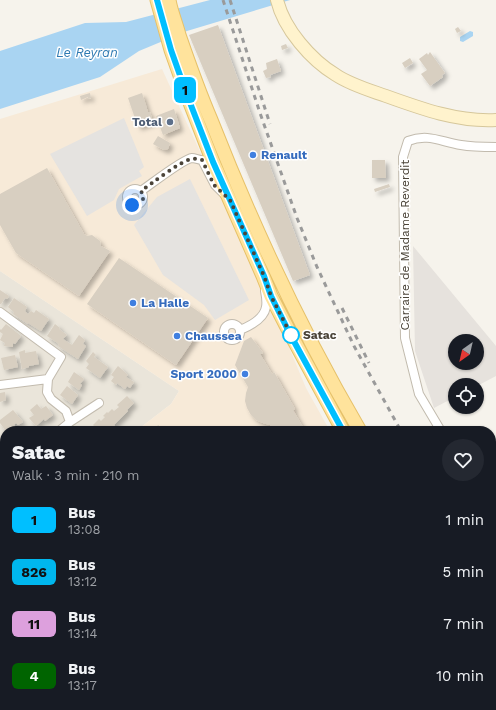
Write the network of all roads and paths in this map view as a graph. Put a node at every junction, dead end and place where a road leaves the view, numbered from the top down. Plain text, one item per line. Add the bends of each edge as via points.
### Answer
1 (165, 2) edge
2 (278, 5) edge
3 (174, 44) junction
4 (496, 120) edge
5 (496, 147) edge
6 (141, 191) dead end
7 (230, 200) junction
8 (264, 276) junction
9 (0, 312) edge
10 (240, 330) dead end
11 (48, 379) junction
12 (0, 385) edge
13 (99, 403) dead end
14 (70, 422) junction
15 (65, 426) edge
16 (340, 426) edge
17 (347, 426) edge
18 (357, 426) edge
19 (438, 426) edge

1 - 3 main road
2 - 4 main road via 287,25 304,48 336,76 420,108 456,117
3 - 7 main road via 187,95
3 - 18 main road via 196,83 273,267 305,332
5 - 19 street, Carraire de Madame Reverdit via 462,145 427,137 416,138 408,141 403,157 405,338 419,394
6 - 7 street via 192,158 202,160 214,185
7 - 8 main road
8 - 10 street via 266,309 259,320
8 - 16 main road via 291,336
8 - 17 main road
9 - 11 street via 62,357
11 - 12 street
11 - 14 street via 47,392 50,399 66,411
13 - 14 street
14 - 15 street

